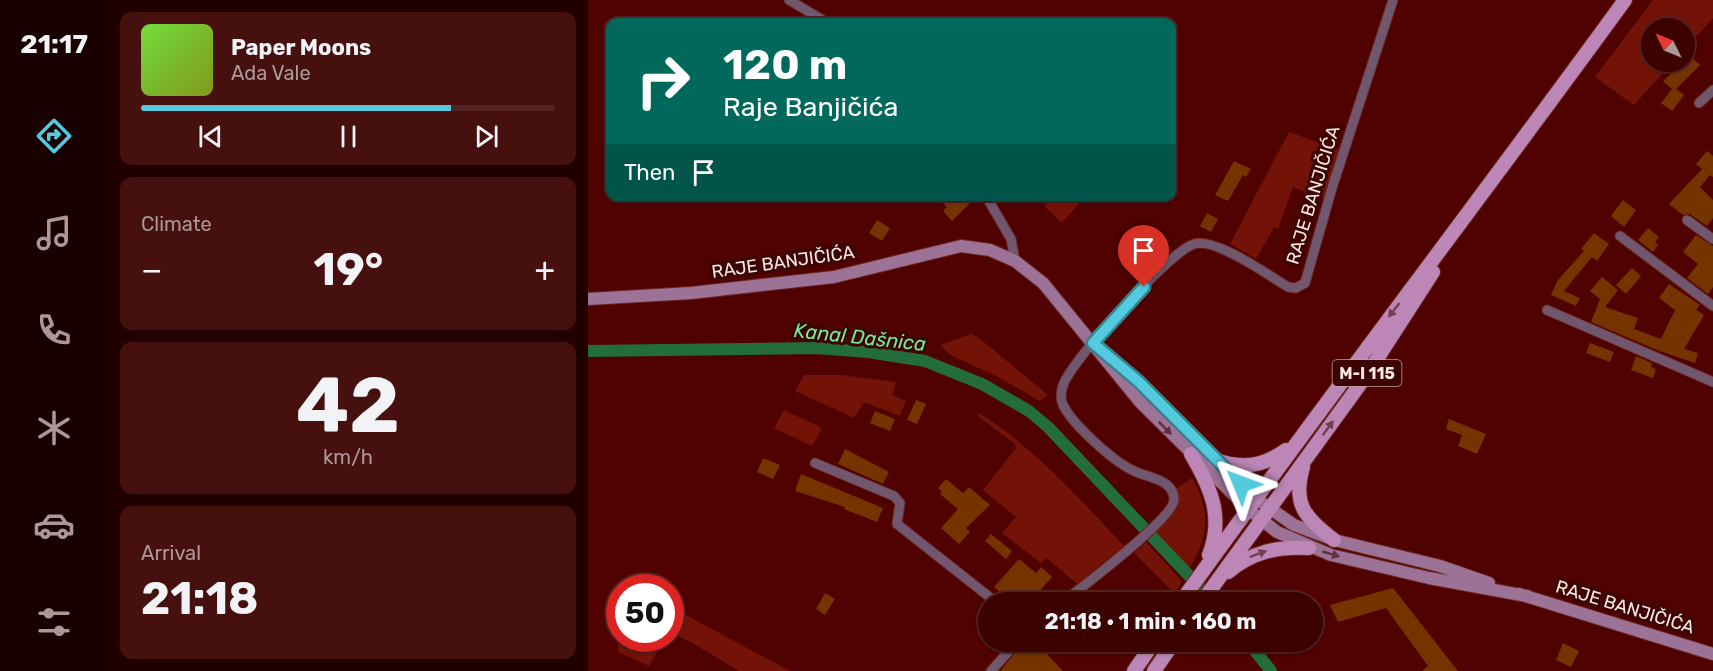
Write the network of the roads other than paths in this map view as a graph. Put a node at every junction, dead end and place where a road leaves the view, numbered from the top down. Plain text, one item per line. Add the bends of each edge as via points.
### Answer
1 (789, 0) edge
2 (1393, 0) edge
3 (1625, 0) edge
4 (819, 18) edge
5 (1713, 90) edge
6 (1699, 103) dead end
7 (989, 201) edge
8 (1687, 220) dead end
9 (1456, 231) junction
10 (1620, 236) dead end
11 (1713, 239) edge
12 (1015, 261) junction
13 (588, 299) edge
14 (1713, 306) edge
15 (1547, 310) dead end
16 (1093, 343) junction
17 (1713, 382) edge
18 (1293, 446) junction
19 (1191, 454) junction
20 (1305, 459) junction
21 (1215, 460) junction
22 (815, 463) dead end
23 (1251, 503) junction
24 (1264, 514) junction
25 (1334, 540) junction
26 (1309, 548) junction
27 (1201, 574) junction
28 (1215, 582) junction
29 (983, 592) edge
30 (1076, 592) edge
31 (1188, 592) edge
32 (1208, 592) edge
33 (1527, 596) junction
34 (1008, 652) edge
35 (1147, 652) edge
36 (1167, 652) edge
37 (1713, 654) edge
38 (991, 671) edge
39 (1134, 671) edge
40 (1154, 671) edge

1 - 4 street
2 - 16 street, RAJE BANJIČIĆA via 1305,283 1296,288 1288,286 1213,244 1195,243 1170,260
3 - 9 main road, M-I 115
5 - 6 street
7 - 12 street via 1011,239
8 - 11 street
9 -> 18 main road, M-I 115
20 -> 9 main road, M-I 115 via 1416,300
10 - 14 street
12 - 13 main road, RAJE BANJIČIĆA via 990,250 961,246 834,277 691,293
12 - 16 main road, RAJE BANJIČIĆA via 1043,283
15 - 17 street
16 -> 19 main road via 1114,374
16 - 21 main road via 1139,382
16 - 30 street, RAJE BANJIČIĆA via 1064,384 1062,401 1071,417 1120,463 1164,482 1175,501 1135,544
18 - 21 main road via 1256,465 1233,466
18 - 23 main road, M-I 115
19 - 23 main road
19 - 27 main road via 1213,497 1217,519
20 - 24 main road, M-I 115
20 - 25 main road via 1299,501 1311,522
21 - 23 main road
22 - 29 street via 894,496 900,503 897,524
23 - 24 main road
23 - 27 main road, M-I 115
24 - 25 main road
24 - 26 main road via 1277,532
24 - 28 main road, M-I 115
25 - 33 main road via 1440,566
28 -> 26 main road via 1240,562 1265,550
26 -> 33 main road via 1429,578
27 - 31 main road, M-I 115
28 - 32 main road, M-I 115
33 - 37 main road, RAJE BANJIČIĆA
34 - 38 street
35 - 39 main road
36 - 40 main road

